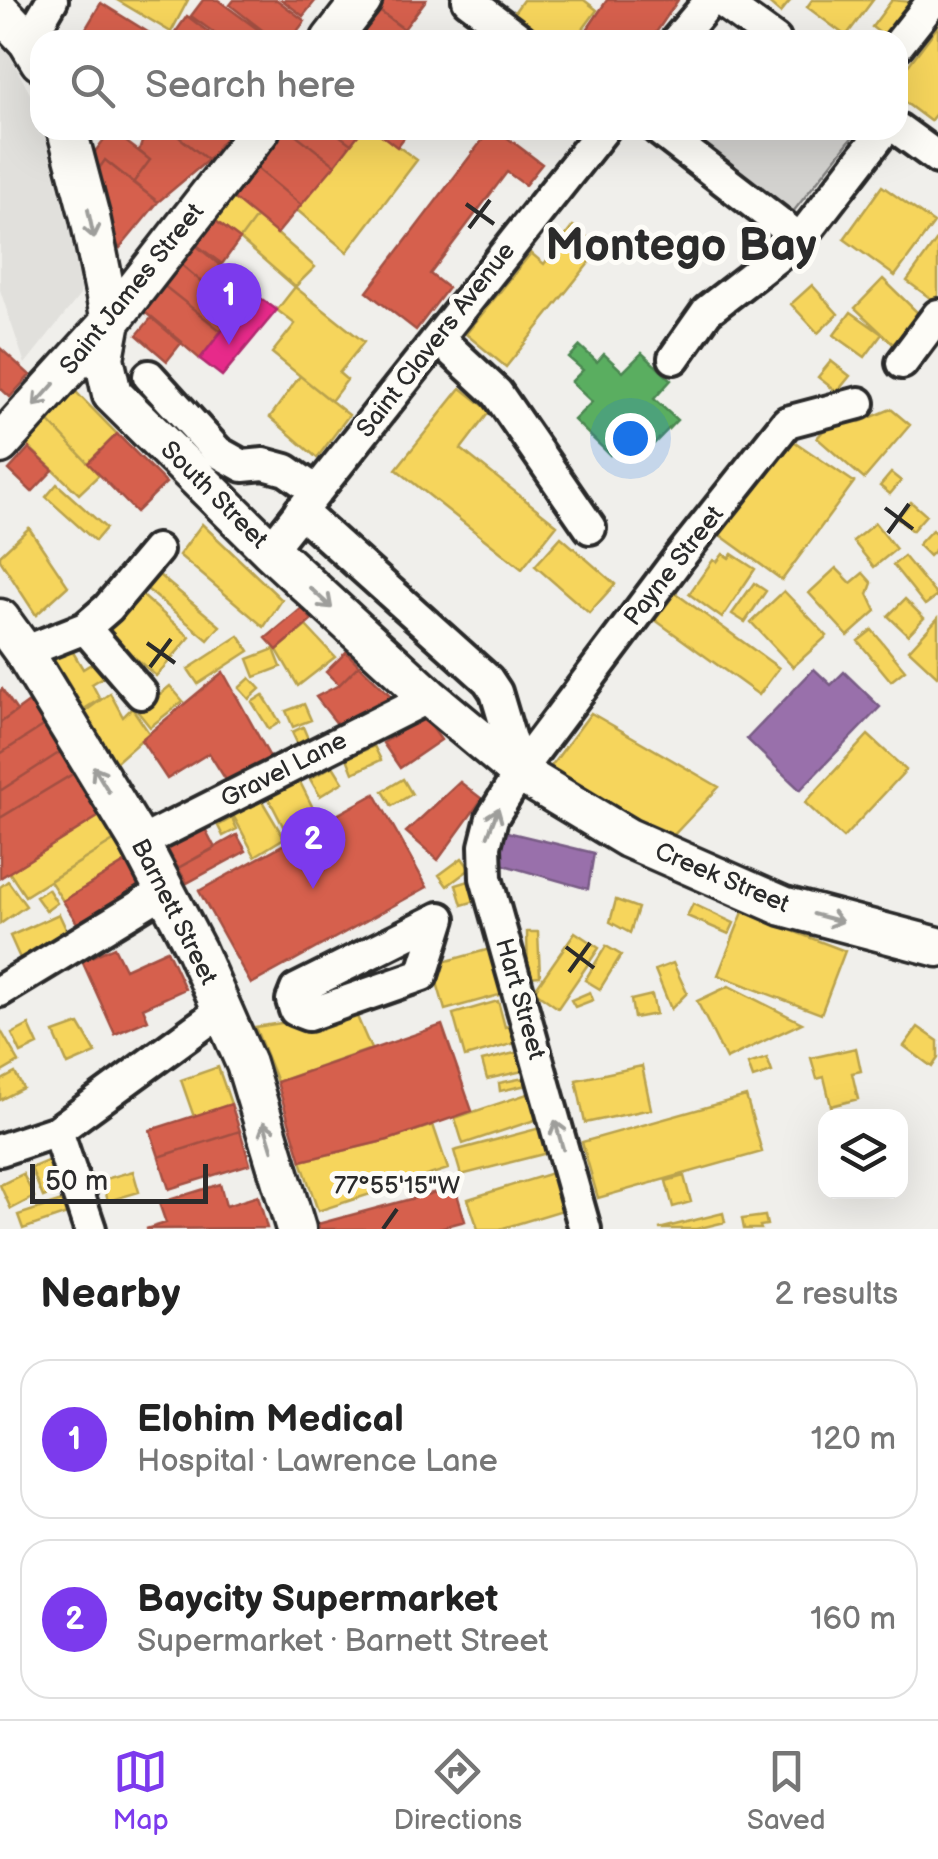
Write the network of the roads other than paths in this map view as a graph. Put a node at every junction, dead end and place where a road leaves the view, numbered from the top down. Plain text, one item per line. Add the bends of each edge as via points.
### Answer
1 (52, 0) edge
2 (362, 0) edge
3 (370, 0) edge
4 (468, 0) edge
5 (710, 0) edge
6 (720, 0) edge
7 (928, 8) dead end
8 (0, 11) edge
9 (41, 30) edge
10 (341, 30) edge
11 (343, 30) edge
12 (508, 30) edge
13 (686, 30) edge
14 (761, 30) edge
15 (908, 33) edge
16 (30, 46) edge
17 (908, 136) edge
18 (71, 140) edge
19 (255, 140) edge
20 (595, 140) edge
21 (673, 140) edge
22 (876, 140) edge
23 (938, 158) edge
24 (800, 239) junction
25 (938, 315) edge
26 (110, 323) junction
27 (438, 338) junction
28 (674, 358) dead end
29 (902, 363) dead end
30 (148, 376) dead end
31 (860, 403) dead end
32 (0, 444) edge
33 (308, 501) junction
34 (590, 528) dead end
35 (157, 550) dead end
36 (270, 550) junction
37 (0, 619) edge
38 (86, 628) junction
39 (24, 652) junction
40 (141, 692) dead end
41 (429, 697) junction
42 (520, 773) junction
43 (140, 843) junction
44 (164, 891) junction
45 (495, 909) junction
46 (440, 918) dead end
47 (938, 947) edge
48 (0, 991) edge
49 (222, 1010) junction
50 (57, 1130) junction
51 (0, 1150) edge
52 (90, 1229) edge
53 (296, 1229) edge
54 (585, 1229) edge

1 - 9 street
2 - 10 main road
3 - 11 street
4 - 12 street
5 - 13 street
6 - 14 street
7 - 15 street
8 - 16 main road
17 - 23 street
18 -> 26 main road, South Street
19 - 26 main road, Saint James Street
20 - 27 street, Saint Clavers Avenue
21 - 24 street
22 - 24 street
24 - 28 street via 707,311
25 - 29 street
26 -> 32 main road, Saint James Street
26 - 36 main road, South Street via 104,358 112,394
27 - 33 street, Saint Clavers Avenue
27 - 34 street via 497,393
30 - 33 street via 218,452 243,466 286,470
31 - 42 street, Payne Street via 787,422
33 - 36 street, Saint Clavers Avenue
33 - 42 street via 488,680
35 - 38 street
36 -> 41 main road, South Street
37 - 39 main road, Barnett Street
38 - 39 street
38 - 40 street
43 -> 39 main road, Barnett Street
41 - 42 main road, South Street
41 - 43 street, Gravel Lane
45 -> 42 street, Hart Street via 485,846 492,818
42 -> 47 main road, Creek Street via 628,838 783,906
43 - 44 main road, Barnett Street
44 - 48 street
44 - 49 main road, Barnett Street
45 - 46 street
54 -> 45 street, Hart Street
49 - 50 street
53 -> 49 main road, Barnett Street via 246,1064
50 - 51 street
50 - 52 street

